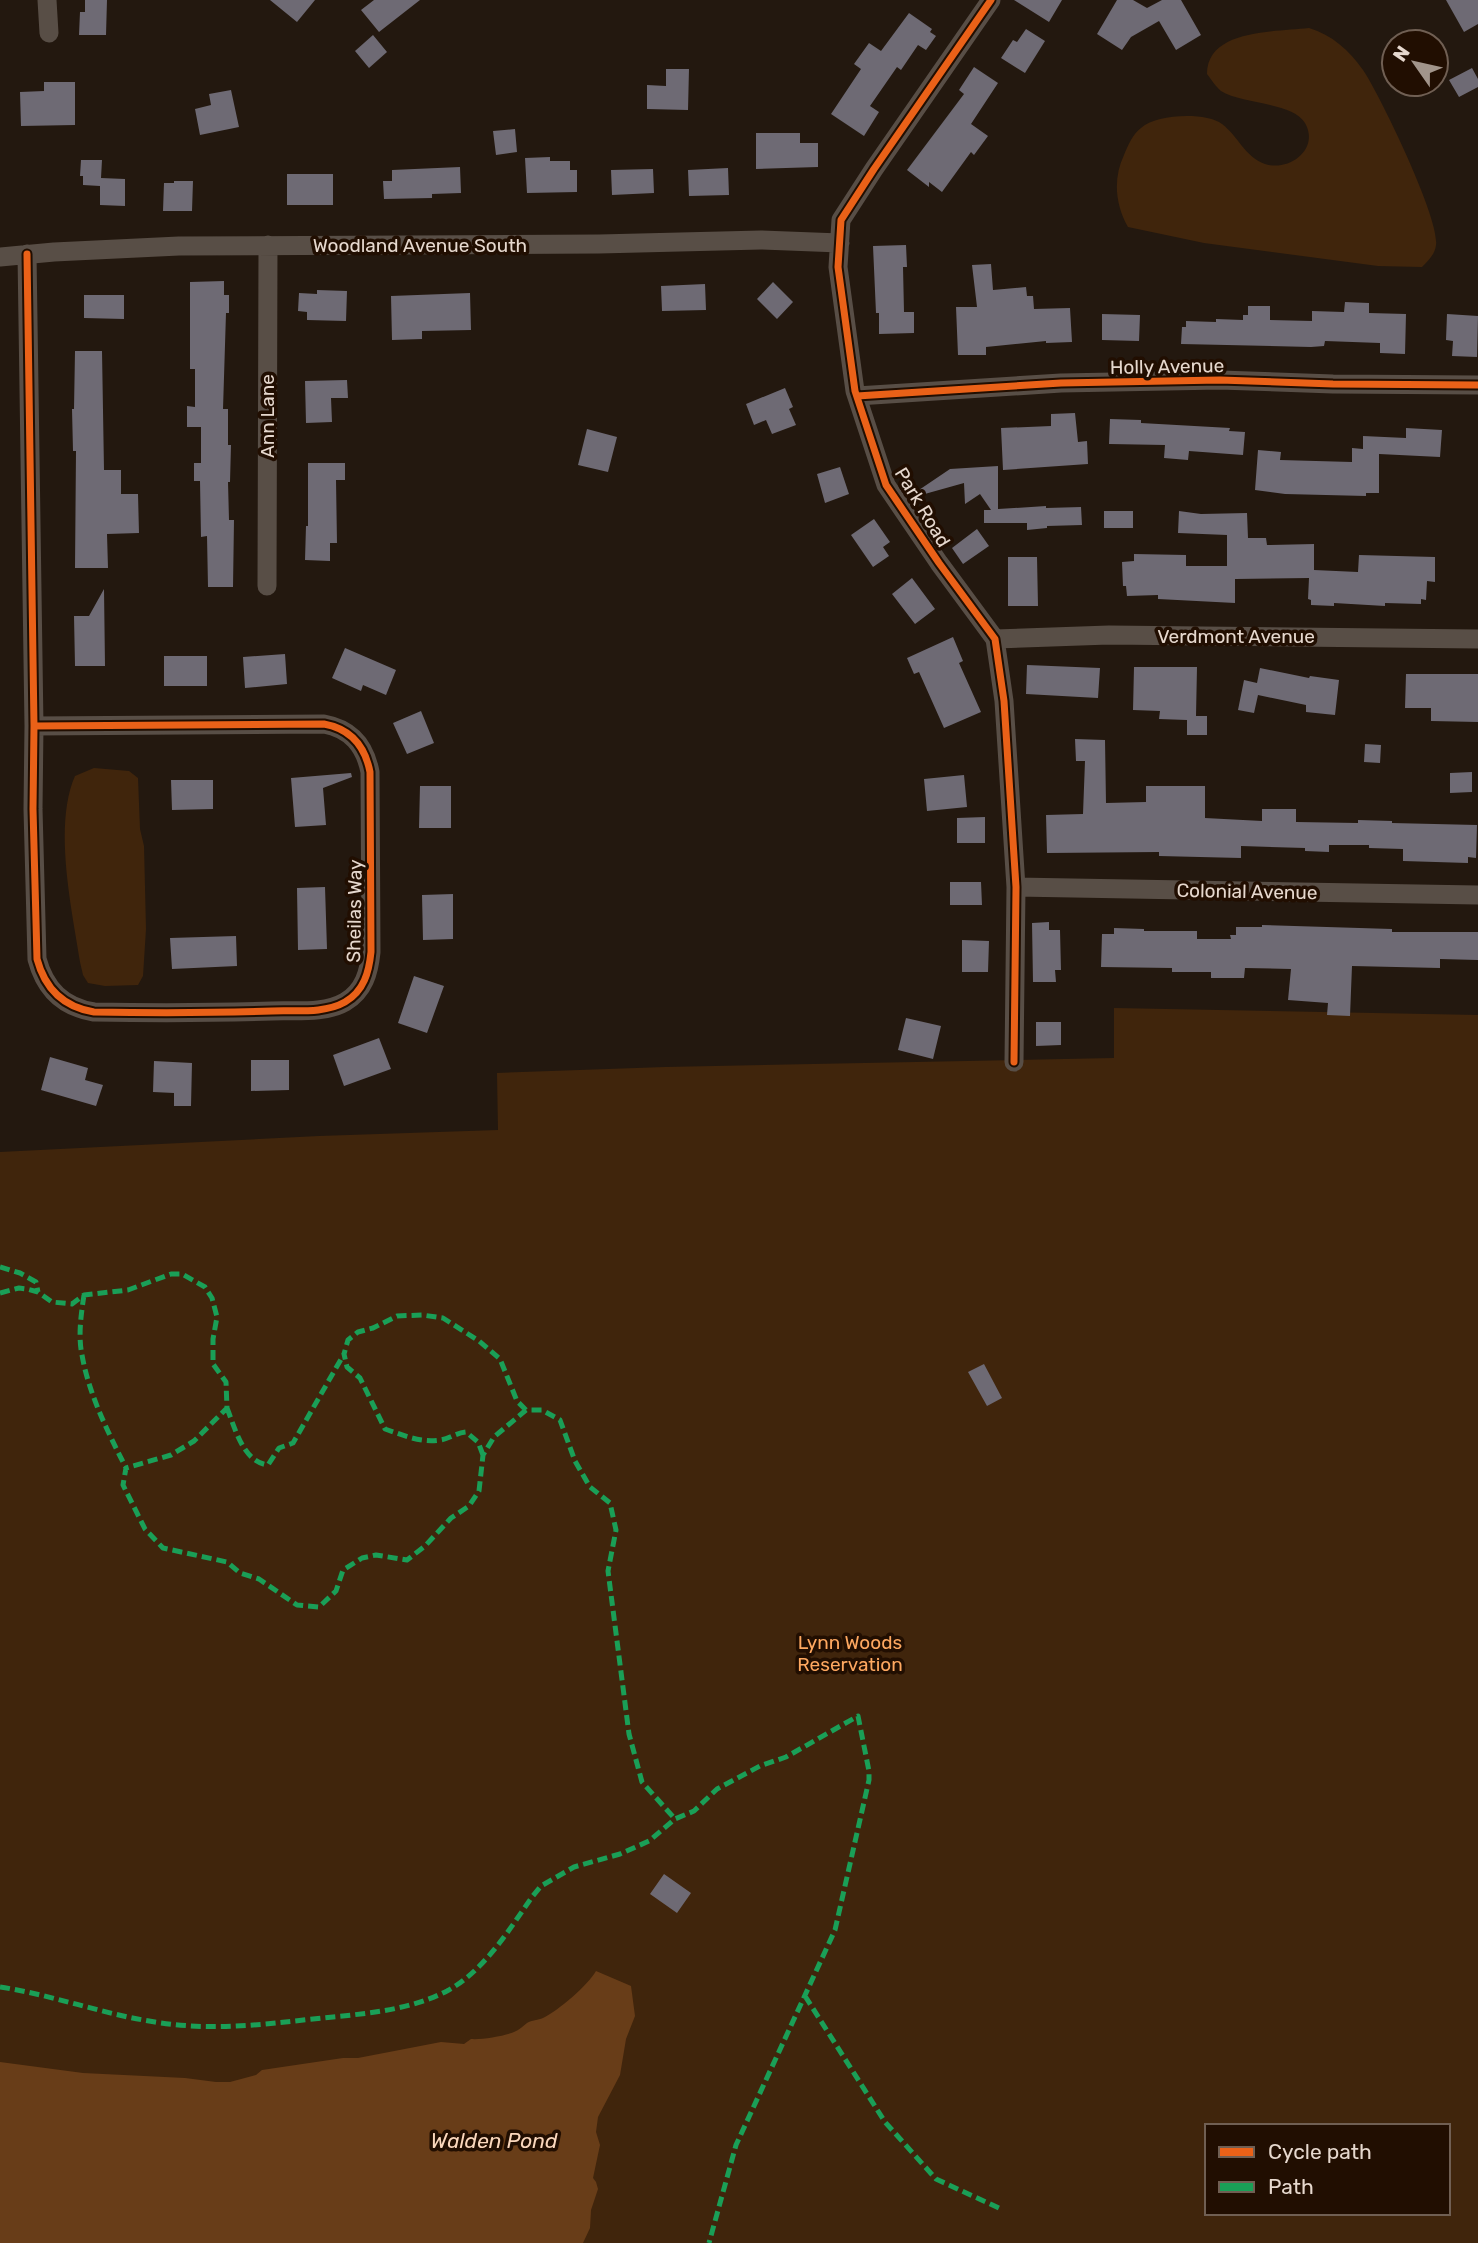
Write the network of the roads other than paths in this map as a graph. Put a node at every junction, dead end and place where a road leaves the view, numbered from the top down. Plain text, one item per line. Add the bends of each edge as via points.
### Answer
1 (47, 0) edge
2 (991, 0) edge
3 (48, 33) dead end
4 (840, 243) junction
5 (268, 245) junction
6 (27, 254) junction
7 (0, 257) edge
8 (1478, 385) edge
9 (856, 396) junction
10 (267, 586) dead end
11 (995, 639) junction
12 (1478, 639) edge
13 (34, 726) junction
14 (1016, 887) junction
15 (1478, 895) edge
16 (1014, 1062) dead end

1 - 3 street
2 - 4 street, Park Road via 841,220
4 - 5 street, Woodland Avenue South
4 - 9 street, Park Road via 838,267
5 - 6 street, Woodland Avenue South
5 - 10 street, Ann Lane
6 - 7 street, Woodland Avenue South
6 - 13 street, Sheilas Way
8 - 9 street, Holly Avenue via 1207,380 1061,383
9 - 11 street, Park Road via 886,485
11 - 12 street, Verdmont Avenue via 1123,635
11 - 14 street, Park Road via 1004,701
13 - 13 street, Sheilas Way via 37,959 45,982 60,999 94,1012 325,1010 357,992 368,976 371,952 370,772 363,748 348,733 324,724
14 - 15 street, Colonial Avenue
14 - 16 street, Park Road

